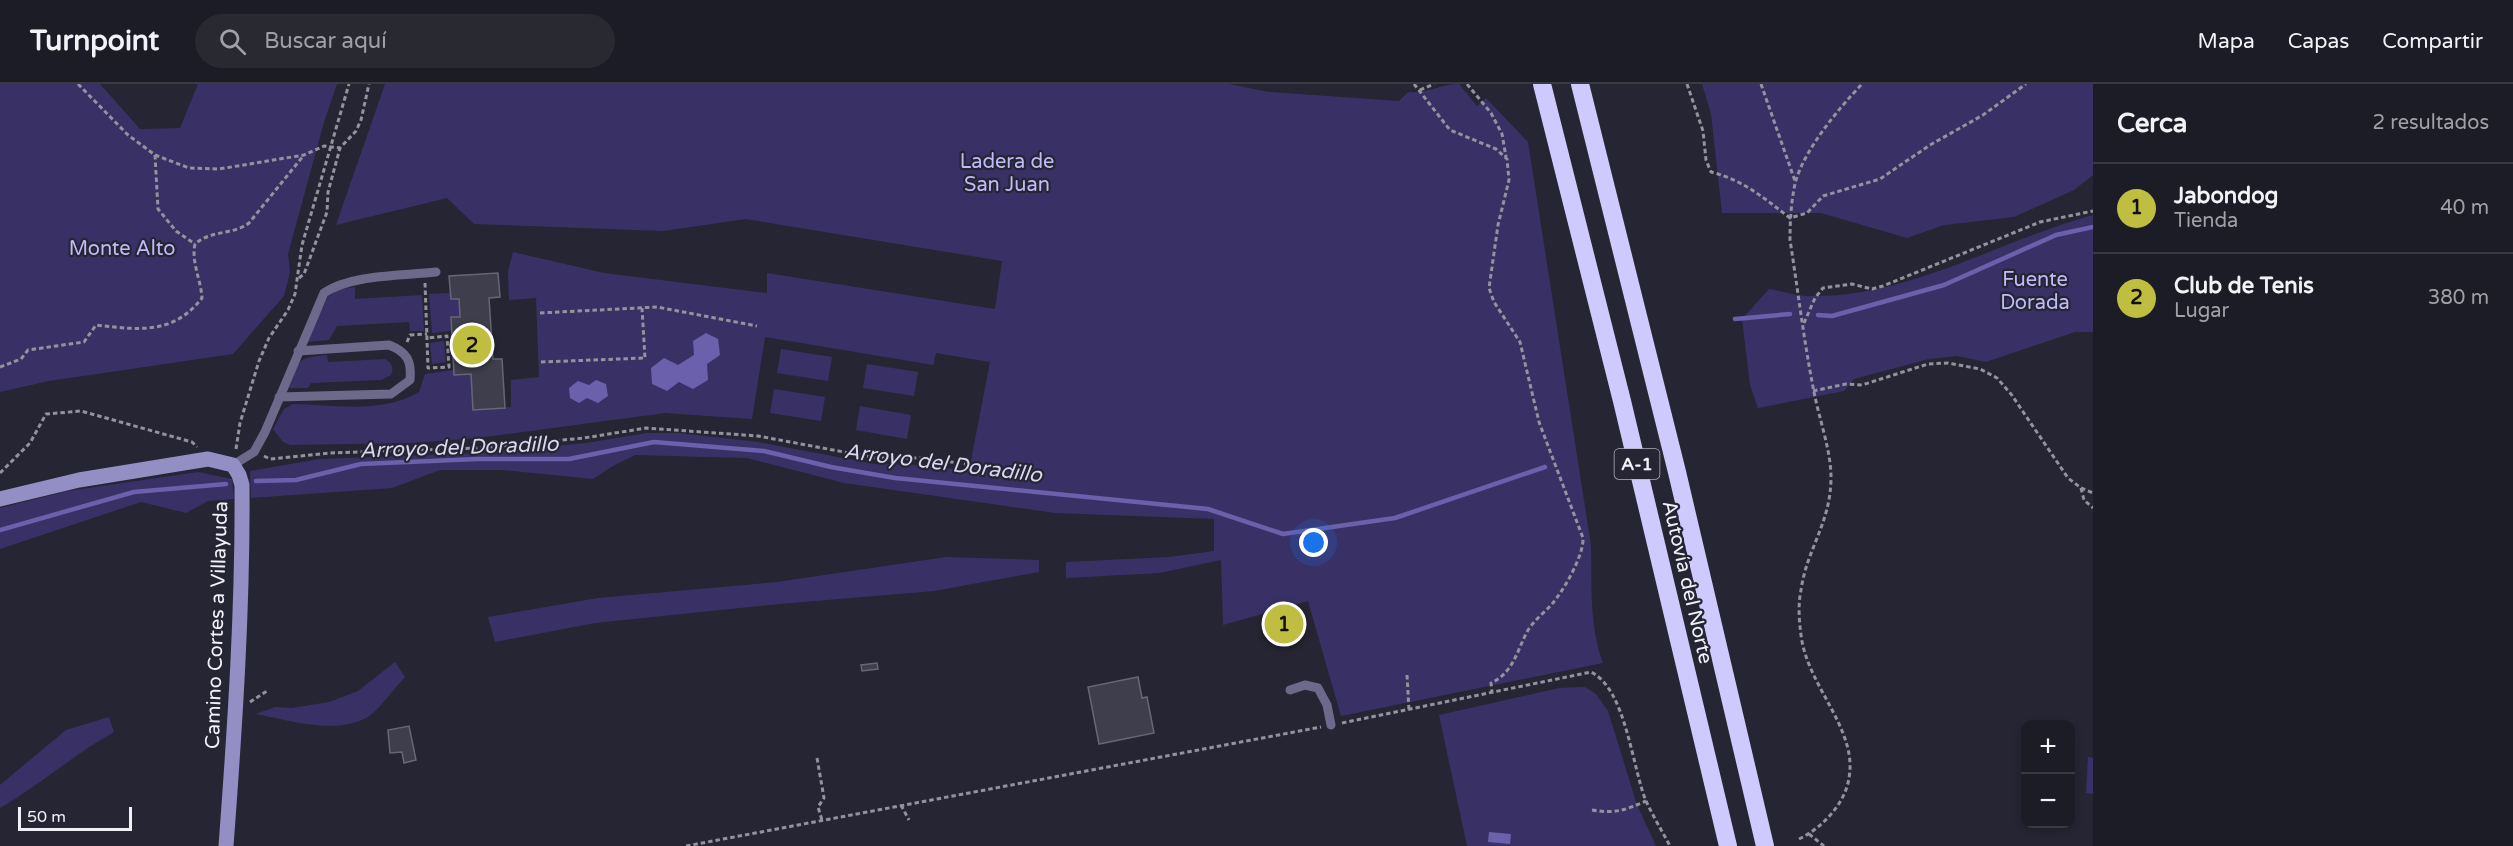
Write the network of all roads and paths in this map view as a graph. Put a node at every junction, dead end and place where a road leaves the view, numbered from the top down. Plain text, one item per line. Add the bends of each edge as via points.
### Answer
1 (78, 84) edge
2 (349, 84) edge
3 (369, 84) edge
4 (1414, 84) edge
5 (1434, 84) edge
6 (1467, 84) edge
7 (1542, 84) edge
8 (1580, 84) edge
9 (1687, 84) edge
10 (1761, 84) edge
11 (1862, 84) edge
12 (2026, 84) edge
13 (1419, 90) junction
14 (331, 145) junction
15 (340, 147) junction
16 (155, 155) junction
17 (304, 155) junction
18 (1507, 159) junction
19 (1795, 183) junction
20 (2093, 211) edge
21 (1790, 218) junction
22 (195, 244) junction
23 (436, 272) dead end
24 (424, 273) junction
25 (299, 278) junction
26 (642, 308) junction
27 (540, 313) dead end
28 (1803, 325) junction
29 (757, 326) dead end
30 (427, 336) junction
31 (402, 350) junction
32 (298, 351) junction
33 (540, 363) dead end
34 (0, 367) edge
35 (1813, 391) junction
36 (279, 397) junction
37 (254, 452) junction
38 (208, 459) junction
39 (234, 464) junction
40 (965, 464) dead end
41 (0, 473) edge
42 (2081, 488) junction
43 (2093, 493) edge
44 (0, 499) edge
45 (2093, 508) edge
46 (1407, 675) dead end
47 (1290, 690) dead end
48 (1492, 692) junction
49 (1409, 710) junction
50 (1331, 725) junction
51 (818, 758) dead end
52 (1646, 801) junction
53 (901, 805) junction
54 (1592, 810) dead end
55 (822, 820) junction
56 (909, 820) dead end
57 (1809, 834) junction
58 (1799, 839) dead end
59 (226, 846) edge
60 (686, 846) edge
61 (1670, 846) edge
62 (1728, 846) edge
63 (1765, 846) edge
64 (1824, 846) edge

1 - 16 path via 128,135
2 - 14 path
3 - 15 path via 356,131
4 - 13 path
5 - 13 path
6 - 18 path via 1491,112 1502,134
7 - 62 highway, Autovía del Norte / A-1
8 - 63 highway, Autovía del Norte / A-1
9 - 21 path via 1703,131 1711,172 1750,187
10 - 19 path
11 - 19 path via 1812,148
12 - 21 path via 1880,178 1823,196 1807,213
13 - 18 path via 1450,130 1496,149
14 - 15 path
14 - 17 path
14 - 25 path via 302,245
15 - 25 path via 327,212 304,274
16 - 17 path via 189,168 219,169
16 - 22 path via 158,209 176,231
17 - 22 path via 249,222 240,229 213,234
18 - 48 path via 1509,180 1489,288 1520,342 1539,422 1583,544 1582,554 1554,601 1528,630 1512,665 1491,683
19 - 21 path
20 - 28 path via 2040,222 1883,286 1872,289 1852,284 1823,288
21 - 28 path
22 - 34 path via 192,255 202,298 191,313 176,323 129,329 96,325 84,342 28,350 21,359
23 - 24 lane
24 - 30 path
24 - 32 lane via 355,281 331,288 324,293
25 - 39 path via 294,299 269,339 250,389
26 - 27 path
26 - 29 path via 657,307
26 - 33 path via 645,358
28 - 35 path
30 - 30 path via 447,336 449,367 428,368
30 - 31 path via 410,334
31 - 32 lane via 389,345
31 - 36 lane via 410,359 410,380 391,393
32 - 36 lane
35 - 42 path via 1846,384 1862,386 1928,364 1980,369 1997,378 2068,478
35 - 57 path via 1831,473 1830,497 1800,590 1801,636 1807,662 1848,742 1851,758 1844,796
36 - 37 lane
37 - 39 lane
37 - 40 path via 270,459 479,448 646,428 758,436 876,458 923,458
38 - 39 street
38 - 41 path via 192,442 81,411 46,414 30,443
38 - 44 street via 79,480
39 - 59 street, Camino Cortes a Villayuda via 242,485 242,562
42 - 43 path
42 - 45 path via 2084,500
46 - 49 path
47 - 50 lane via 1305,685 1318,688
48 - 49 path
48 - 52 path via 1591,672 1600,677 1616,703
49 - 50 path
50 - 53 path
51 - 55 path via 824,798 818,807
52 - 54 path via 1624,811
52 - 61 path
53 - 55 path
53 - 56 path
55 - 60 path
57 - 58 path
57 - 64 path

